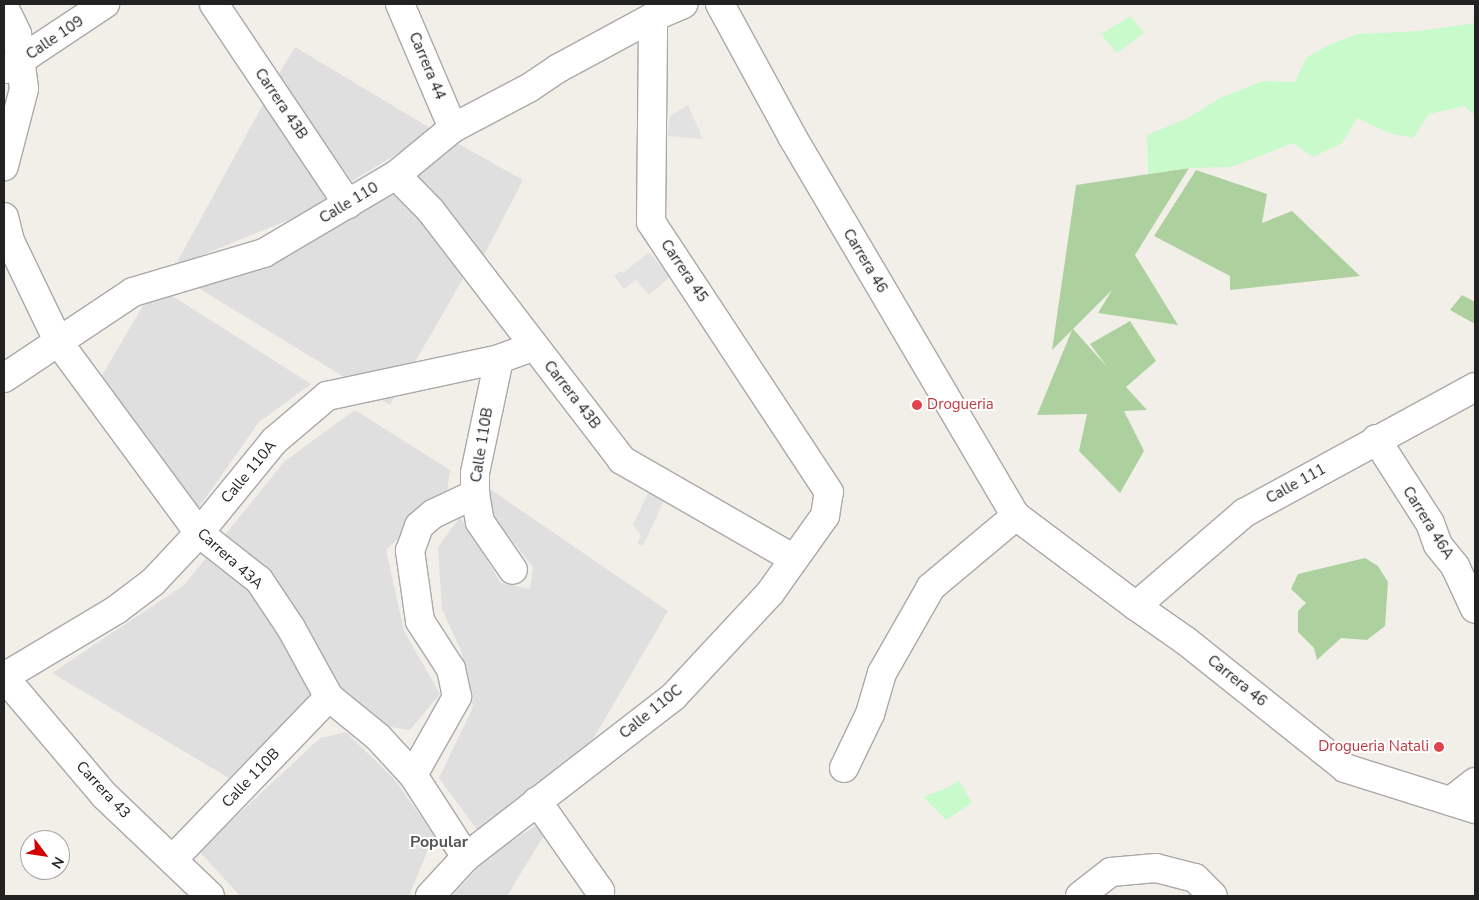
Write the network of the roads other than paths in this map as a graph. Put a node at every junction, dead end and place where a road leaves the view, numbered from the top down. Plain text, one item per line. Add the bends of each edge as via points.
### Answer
1 (105, 4) edge
2 (214, 4) edge
3 (400, 4) edge
4 (683, 4) edge
5 (720, 4) edge
6 (4, 7) edge
7 (653, 17) junction
8 (12, 66) edge
9 (453, 128) junction
10 (4, 166) edge
11 (396, 175) junction
12 (348, 204) junction
13 (4, 217) edge
14 (59, 343) junction
15 (534, 346) junction
16 (499, 358) junction
17 (4, 378) edge
18 (1475, 387) edge
19 (1376, 439) junction
20 (830, 492) joint
21 (475, 494) junction
22 (1016, 516) junction
23 (199, 533) junction
24 (794, 560) junction
25 (513, 570) dead end
26 (1136, 606) junction
27 (1475, 609) edge
28 (4, 677) edge
29 (329, 697) junction
30 (844, 768) dead end
31 (413, 775) junction
32 (1475, 782) edge
33 (537, 801) junction
34 (1464, 805) edge
35 (466, 857) junction
36 (173, 859) junction
37 (210, 896) edge
38 (430, 896) edge
39 (600, 896) edge
40 (1080, 896) edge
41 (1213, 896) edge

1 - 8 street, Calle 109
2 - 12 street, Carrera 43B
3 - 9 street, Carrera 44
4 - 7 street, Calle 110
5 - 22 street, Carrera 46 via 793,138
6 - 8 street via 17,34
7 - 9 street, Calle 110
7 - 20 street, Carrera 45 via 651,222
8 - 10 street via 24,89
9 - 11 street, Calle 110
11 - 12 street, Calle 110
11 - 15 street, Carrera 43B via 431,211
12 - 14 street, Calle 110 via 264,253 133,292
13 - 14 street, Carrera 43A via 10,241
14 - 17 street, Calle 110
14 - 23 street, Carrera 43A
15 - 16 street, Calle 110A
15 - 24 street, Carrera 43B via 622,460
16 - 21 street, Calle 110B via 475,472
16 - 23 street, Calle 110A via 327,396 274,441
18 - 19 street, Calle 111
19 - 26 street, Calle 111 via 1244,513
19 - 27 street, Carrera 46A via 1430,523 1438,545 1455,566
20 - 24 street, Calle 110C via 825,516
21 - 25 street via 480,522
21 - 31 street, Calle 110B via 433,514 419,526 410,551 420,620 451,669 457,697
22 - 26 street, Carrera 46
22 - 30 street via 931,587 882,673 870,714
23 - 28 street, Calle 110A via 153,582 116,610
23 - 29 street, Carrera 43A via 259,580 291,628
24 - 33 street, Calle 110C via 770,593 674,696
26 - 34 street, Carrera 46 via 1186,641 1345,768
28 - 36 street, Carrera 43 via 104,795
29 - 31 street, Carrera 43A via 378,737
29 - 36 street, Calle 110B
31 - 35 street, Carrera 43A
32 - 34 street
33 - 35 street, Calle 110C
33 - 39 street
35 - 38 street, Calle 110C
36 - 37 street, Carrera 43
40 - 41 street via 1111,872 1156,868 1195,878

